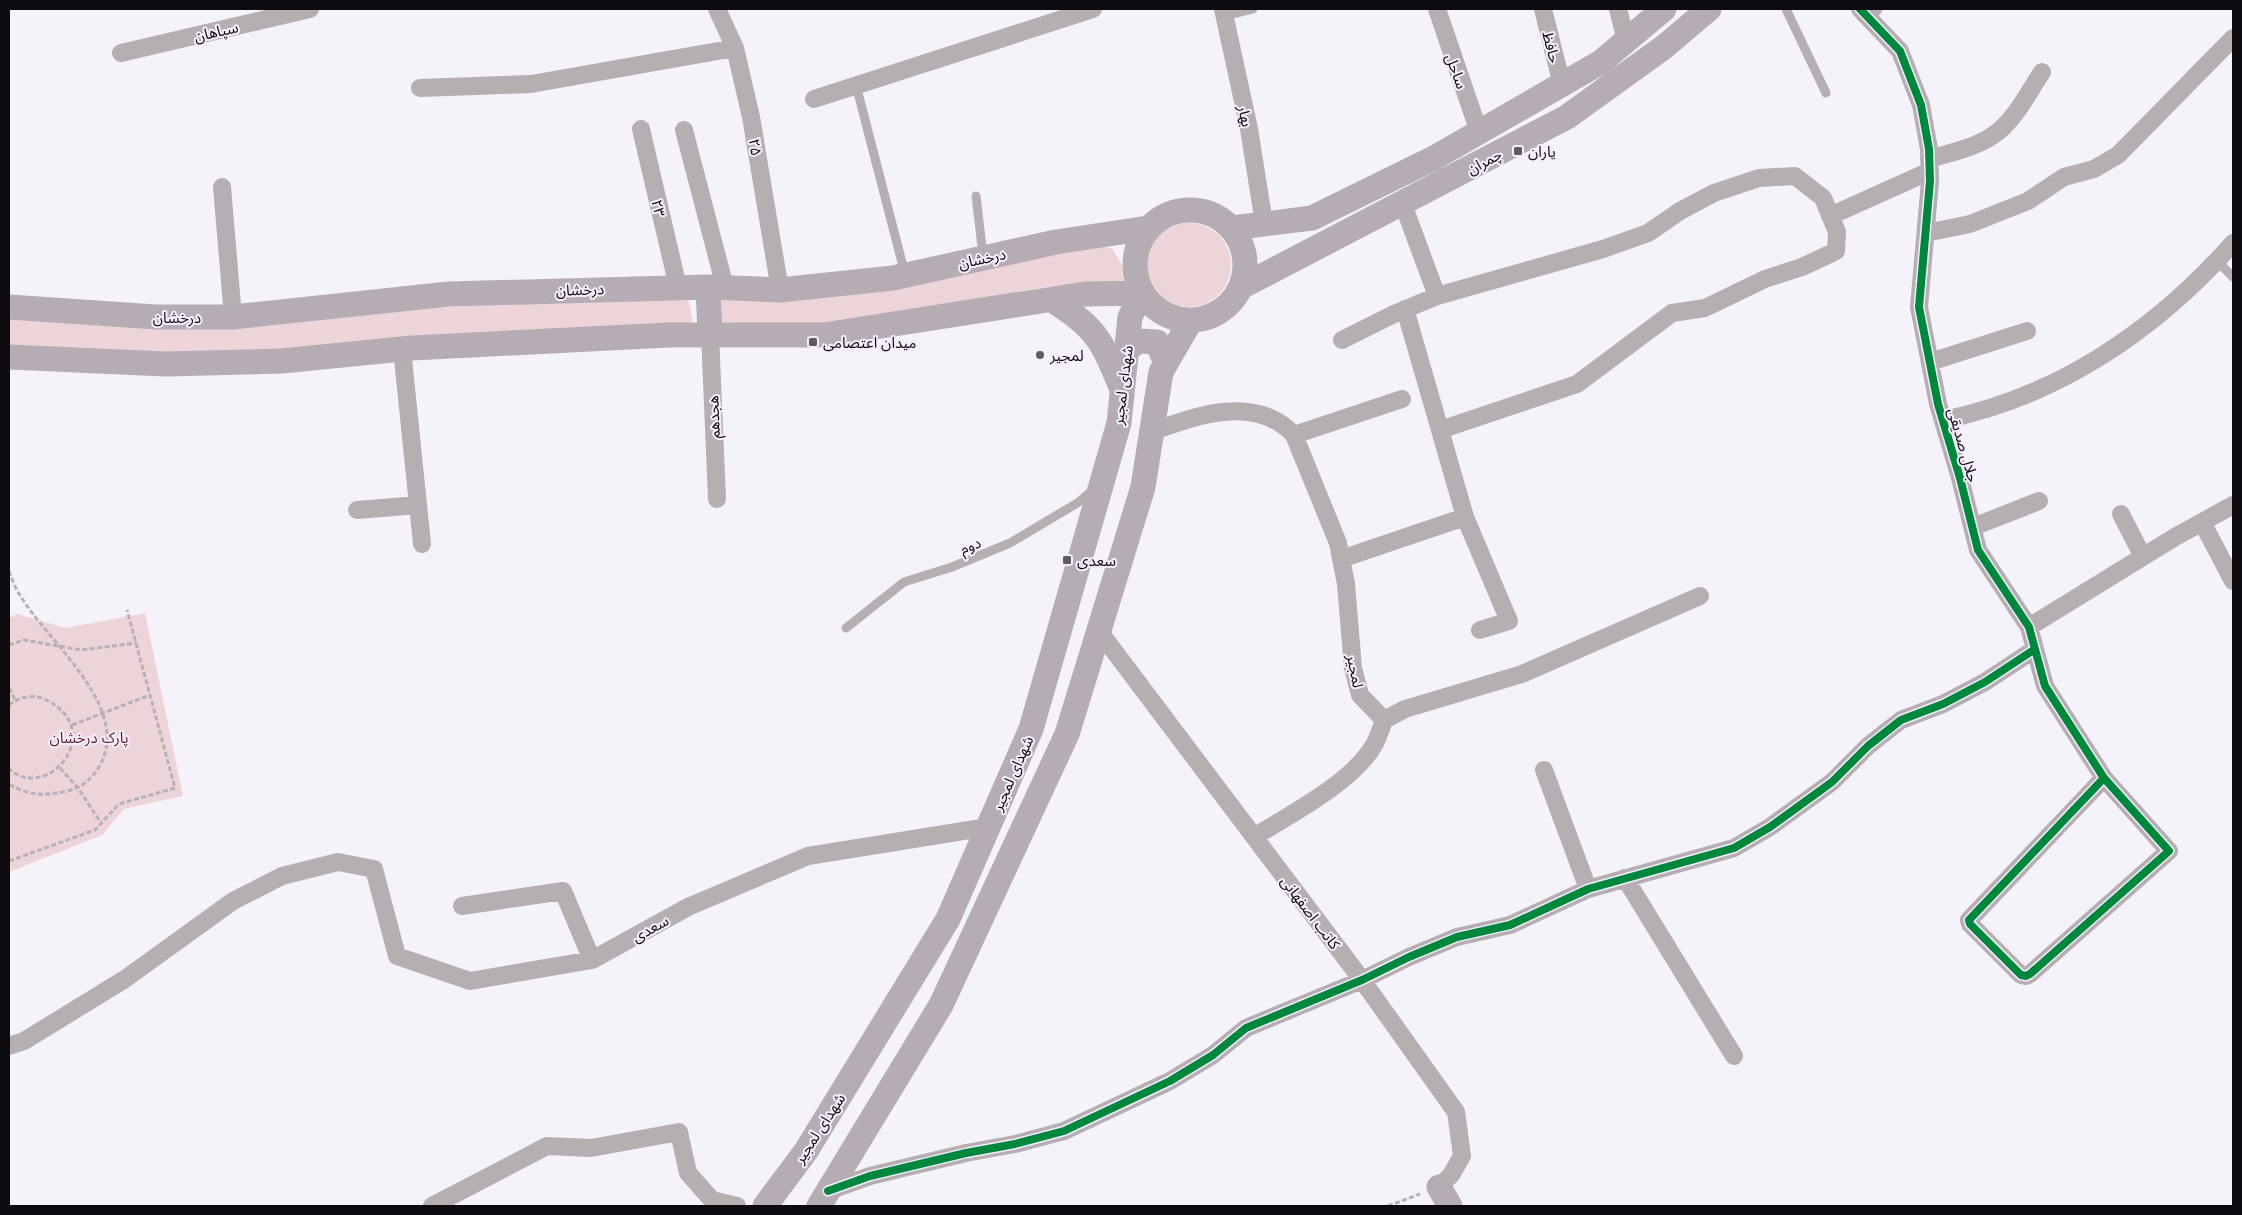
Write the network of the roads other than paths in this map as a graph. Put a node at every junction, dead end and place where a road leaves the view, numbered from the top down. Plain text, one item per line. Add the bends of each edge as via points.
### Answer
1 (310, 9) edge
2 (717, 9) edge
3 (1092, 9) edge
4 (1253, 9) edge
5 (1437, 9) edge
6 (1543, 9) edge
7 (1618, 9) edge
8 (1664, 9) edge
9 (1709, 9) edge
10 (1786, 9) edge
11 (1224, 12) edge
12 (1869, 12) edge
13 (2233, 38) edge
14 (1626, 41) junction
15 (735, 48) junction
16 (120, 53) dead end
17 (2042, 72) dead end
18 (1562, 84) junction
19 (856, 85) junction
20 (420, 88) dead end
21 (1826, 94) dead end
22 (814, 99) dead end
23 (641, 129) dead end
24 (684, 130) dead end
25 (1479, 132) junction
26 (1930, 165) junction
27 (222, 188) dead end
28 (976, 196) dead end
29 (1403, 204) junction
30 (1830, 216) junction
31 (1264, 223) junction
32 (1148, 228) junction
33 (1232, 228) junction
34 (1926, 233) junction
35 (2233, 243) edge
36 (984, 258) junction
37 (2217, 261) junction
38 (905, 275) junction
39 (2233, 277) edge
40 (678, 287) junction
41 (716, 287) junction
42 (1241, 287) junction
43 (780, 290) junction
44 (1142, 292) junction
45 (1437, 296) junction
46 (1052, 300) junction
47 (9, 307) edge
48 (1405, 309) junction
49 (233, 317) junction
50 (1191, 320) junction
51 (2027, 331) dead end
52 (710, 334) junction
53 (1342, 340) dead end
54 (1127, 348) junction
55 (402, 349) junction
56 (9, 357) edge
57 (1930, 362) junction
58 (1166, 364) junction
59 (1123, 391) junction
60 (1402, 399) dead end
61 (1943, 420) junction
62 (1440, 430) junction
63 (1151, 432) junction
64 (1294, 435) junction
65 (1103, 480) junction
66 (717, 499) dead end
67 (2039, 501) dead end
68 (418, 504) junction
69 (2233, 505) edge
70 (357, 510) dead end
71 (2121, 514) dead end
72 (1465, 518) junction
73 (2202, 522) junction
74 (1972, 527) junction
75 (422, 544) dead end
76 (2143, 557) junction
77 (1341, 558) junction
78 (2233, 581) edge
79 (1700, 596) dead end
80 (2029, 627) junction
81 (846, 628) dead end
82 (1480, 630) dead end
83 (1099, 631) junction
84 (2035, 649) junction
85 (1384, 720) junction
86 (1544, 770) dead end
87 (2104, 778) junction
88 (988, 827) junction
89 (1254, 837) junction
90 (1625, 878) junction
91 (1588, 889) junction
92 (462, 906) dead end
93 (592, 960) junction
94 (1362, 980) junction
95 (9, 1046) edge
96 (1734, 1056) dead end
97 (1445, 1197) edge
98 (823, 1199) edge
99 (728, 1205) edge
100 (432, 1206) edge
101 (765, 1206) edge

1 - 16 street, سپاهان
2 - 15 street, ۲۵
3 - 19 street
4 - 11 lane
5 - 25 street, ساحل
6 - 18 street, حافظ
7 - 14 street
8 - 14 main road, چمران
9 - 29 main road, چمران via 1664,47 1567,117
10 - 21 lane
11 - 31 street, بهار via 1249,129
12 - 26 street, جلال صدیقی via 1900,51 1921,105
13 - 34 street via 2118,155 2094,169 2064,177 2028,201 1970,224
14 - 18 main road, چمران via 1601,62
15 - 20 street via 531,84
15 - 43 street, ۲۵ via 751,116
17 - 26 street via 2017,111 1992,136
18 - 25 main road, چمران
19 - 22 street
19 - 38 lane
23 - 40 street, ۲۳
24 - 41 street
25 - 31 main road, چمران via 1434,158 1312,218
26 - 30 street
26 - 34 street, جلال صدیقی
27 - 49 street
28 - 36 lane
29 - 42 main road, چمران
29 - 45 street
30 - 45 street via 1823,198 1795,176 1758,178 1714,193 1648,233
30 - 62 street via 1837,232 1836,251 1802,267 1764,279 1705,308 1672,313 1577,384
31 - 33 main road, چمران
32 - 33 main road via 1162,216 1180,210 1200,210 1217,216
32 - 36 main road, درخشان via 1056,242
32 - 44 main road via 1134,259 1135,276
33 - 42 main road via 1241,241 1245,256 1246,271
34 - 57 street, جلال صدیقی via 1919,307
35 - 37 street
36 - 38 main road, درخشان
37 - 39 lane
37 - 61 street via 2132,337 2083,369 1979,413
38 - 43 main road, درخشان
40 - 41 main road, درخشان
40 - 49 main road, درخشان via 449,294
41 - 43 main road, درخشان
41 - 52 main road
42 - 50 main road via 1221,311 1207,318
44 - 46 main road via 1085,294
44 - 50 main road via 1163,313
44 - 54 main road, شهدای لمجیر via 1130,317
45 - 48 street
46 - 52 main road via 824,335
46 - 59 main road via 1081,318 1101,342
47 - 49 main road, درخشان via 156,317
48 - 53 street
48 - 62 street
50 - 58 main road
51 - 57 street
52 - 55 main road
52 - 66 street, هجدهم
54 - 58 main road via 1140,341 1156,342
54 - 59 main road, شهدای لمجیر
55 - 56 main road via 282,361 166,364
55 - 68 street
57 - 61 street, جلال صدیقی
58 - 63 main road via 1161,372
59 - 65 main road, شهدای لمجیر via 1119,424
60 - 64 street
61 - 74 street, جلال صدیقی
62 - 72 street
63 - 64 street, لمجیر via 1175,423 1239,411 1261,413 1283,423
63 - 83 main road via 1143,487
64 - 77 street, لمجیر via 1338,542
65 - 81 lane, دوم via 1079,502 1010,543 952,568 904,582
65 - 88 main road, شهدای لمجیر via 1031,729
67 - 74 street
68 - 70 street
68 - 75 street
69 - 73 street
71 - 76 street
72 - 77 street
72 - 82 street via 1509,621
73 - 76 street
73 - 78 street
74 - 80 street, جلال صدیقی via 1978,550
76 - 80 street
77 - 85 street, لمجیر via 1353,668 1360,695
79 - 85 street via 1522,674 1405,709
80 - 84 street, جلال صدیقی
83 - 89 street, کاتب اصفهانی
83 - 98 main road via 1067,734 942,1005
84 - 87 street, جلال صدیقی via 2045,686
84 - 90 street via 1985,682 1901,720 1868,746 1832,782 1734,848
85 - 89 street via 1374,745 1356,768
86 - 91 street
87 - 87 street, جلال صدیقی via 2169,851 2026,976 2021,975 1969,920
88 - 93 street, سعدی via 808,856 688,907
88 - 101 main road, شهدای لمجیر via 948,919 806,1151
89 - 94 street, کاتب اصفهانی
90 - 91 street
90 - 96 street
91 - 94 street via 1510,925 1457,937
92 - 93 street via 563,891
93 - 95 street, سعدی via 470,981 398,956 374,869 338,862 282,876 233,901 125,979 24,1041
94 - 97 street, کاتب اصفهانی via 1456,1112 1462,1156 1451,1175
94 - 98 street via 1246,1028 1170,1081 1064,1130 870,1176
99 - 100 street via 712,1200 688,1173 679,1132 591,1148 547,1146

